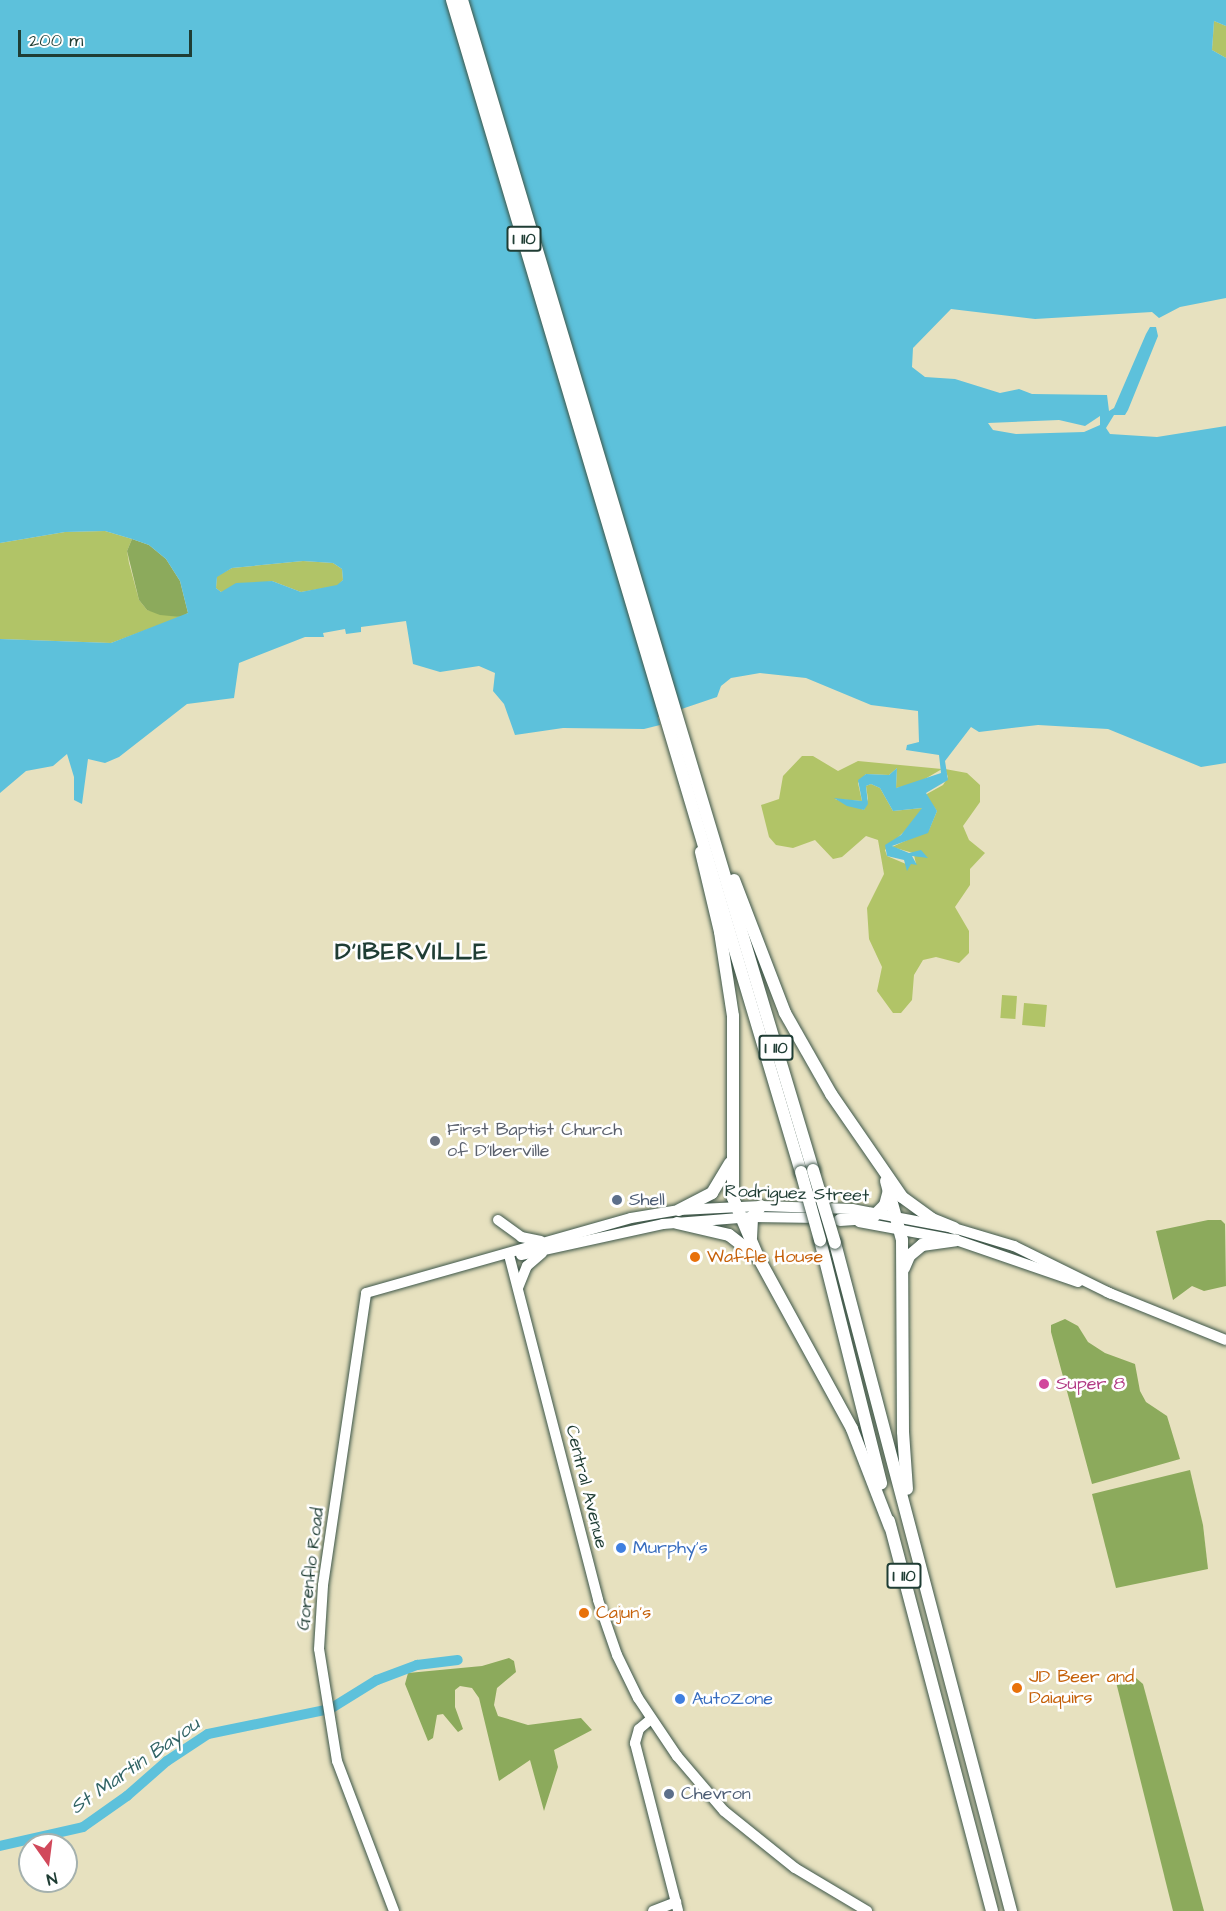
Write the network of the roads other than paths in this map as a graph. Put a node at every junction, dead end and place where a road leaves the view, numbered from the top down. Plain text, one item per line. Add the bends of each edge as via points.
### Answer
1 (452, 0) edge
2 (462, 0) edge
3 (601, 477) junction
4 (620, 542) junction
5 (735, 927) junction
6 (732, 1156) junction
7 (807, 1171) junction
8 (887, 1184) junction
9 (761, 1206) junction
10 (737, 1212) junction
11 (879, 1213) junction
12 (678, 1216) junction
13 (752, 1217) junction
14 (498, 1220) dead end
15 (840, 1220) junction
16 (898, 1222) junction
17 (955, 1234) junction
18 (550, 1245) junction
19 (756, 1252) junction
20 (508, 1254) junction
21 (901, 1278) junction
22 (518, 1288) junction
23 (366, 1293) joint
24 (1226, 1340) edge
25 (890, 1527) junction
26 (914, 1539) junction
27 (638, 1698) junction
28 (651, 1719) junction
29 (639, 1729) junction
30 (677, 1907) edge
31 (394, 1911) edge
32 (653, 1911) edge
33 (867, 1911) edge
34 (992, 1911) edge
35 (1011, 1911) edge

1 - 3 highway, I 110
2 - 3 highway, I 110
3 - 4 highway, I 110
4 - 5 highway, I 110 via 706,811
4 - 5 highway, I 110 via 691,792 693,819
5 - 6 highway
5 - 7 highway, I 110
5 - 8 highway via 770,979 803,1047
6 - 10 highway
6 - 12 highway via 726,1174 712,1193
7 - 25 highway, I 110, bridge via 820,1240
7 - 26 highway, I 110, bridge via 835,1243
8 - 11 highway
8 - 16 highway
8 - 17 highway
9 - 10 main road, Rodriguez Street
9 - 11 main road, Rodriguez Street
9 - 13 highway
10 - 12 main road, Rodriguez Street
10 - 13 main road, Rodriguez Street
10 - 19 highway
11 - 15 highway via 872,1218
11 - 16 main road, Rodriguez Street
12 - 18 main road, Rodriguez Street
12 - 19 highway via 729,1235
13 - 15 main road, Rodriguez Street
13 - 19 highway
14 - 18 main road via 521,1237
15 - 16 main road, Rodriguez Street
16 - 17 main road, Rodriguez Street
16 - 21 highway
17 - 21 highway via 915,1250
17 - 24 main road, Rodriguez Street via 1014,1246 1111,1294
18 - 20 main road, Rodriguez Street
18 - 22 main road via 532,1259
19 - 25 highway via 852,1429
20 - 22 main road, Central Avenue
20 - 23 main road, Rodriguez Street
21 - 26 highway via 904,1452
22 - 27 main road, Central Avenue via 598,1600 617,1655
23 - 31 main road, Gorenflo Road via 323,1585 319,1649 337,1761
25 - 34 highway, I 110
26 - 35 highway, I 110
27 - 28 main road, Central Avenue
27 - 29 main road
28 - 29 main road
28 - 33 main road, Central Avenue via 724,1811 795,1868
29 - 30 main road via 636,1749
30 - 32 main road

